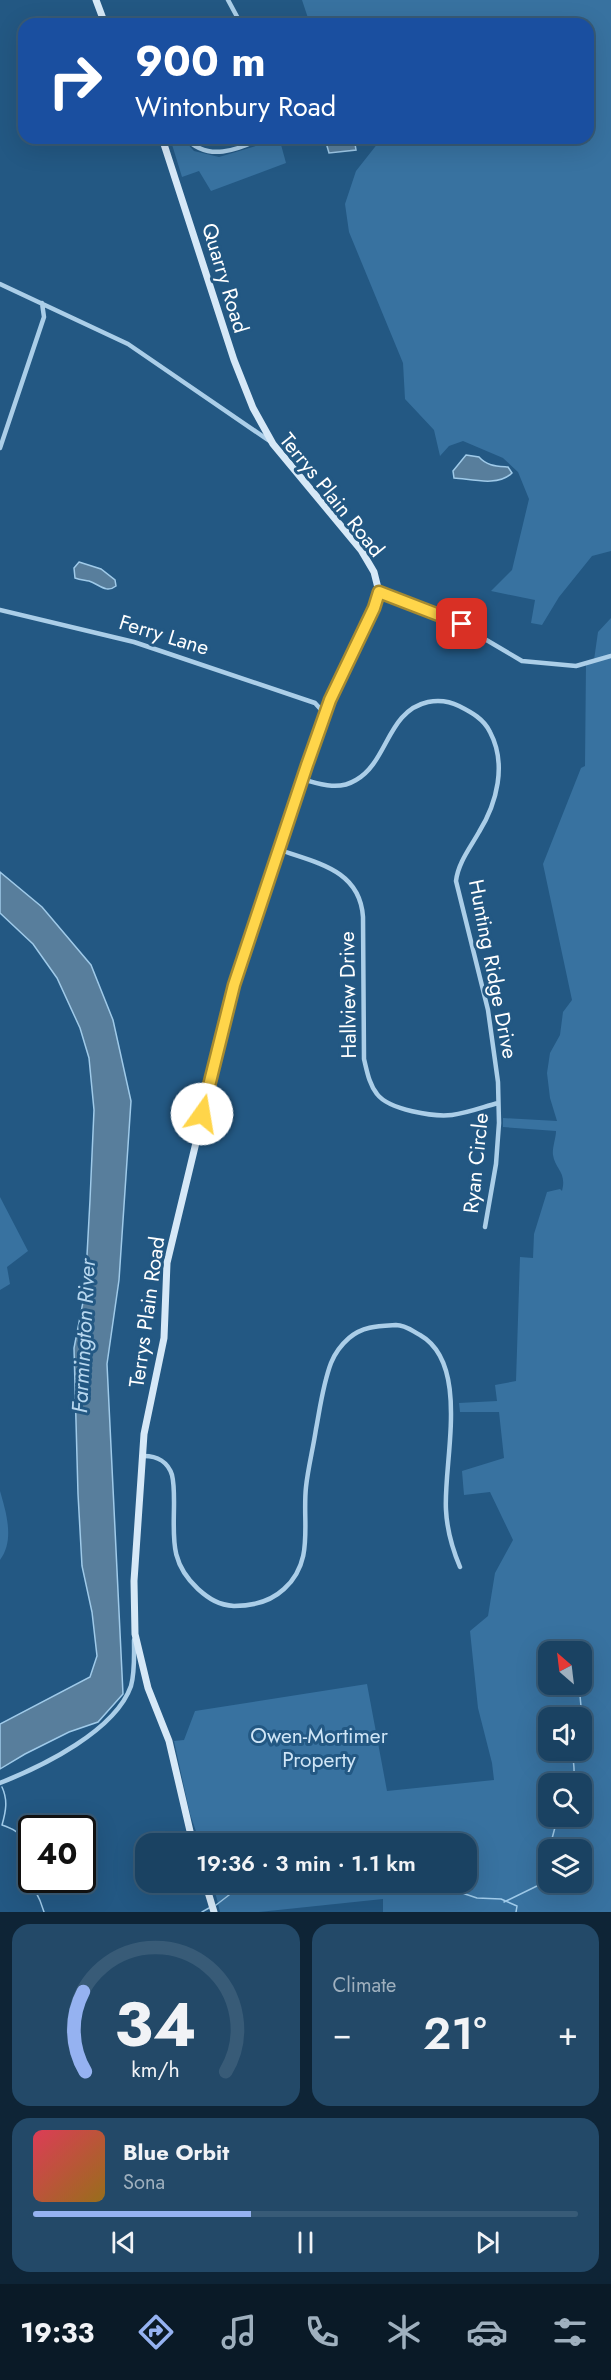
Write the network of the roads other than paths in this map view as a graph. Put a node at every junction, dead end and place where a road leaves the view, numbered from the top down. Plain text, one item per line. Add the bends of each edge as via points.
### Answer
1 (96, 0) edge
2 (228, 0) edge
3 (103, 18) edge
4 (238, 18) edge
5 (164, 144) edge
6 (192, 144) edge
7 (246, 144) edge
8 (0, 284) edge
9 (42, 303) junction
10 (54, 309) junction
11 (44, 317) junction
12 (262, 425) junction
13 (255, 431) junction
14 (273, 444) junction
15 (0, 448) edge
16 (379, 592) junction
17 (0, 610) edge
18 (611, 656) edge
19 (330, 700) junction
20 (315, 703) junction
21 (325, 714) junction
22 (302, 779) junction
23 (280, 850) junction
24 (498, 1103) junction
25 (485, 1227) dead end
26 (144, 1456) junction
27 (460, 1567) dead end
28 (135, 1634) junction
29 (0, 1783) edge
30 (190, 1833) edge
31 (208, 1893) edge
32 (214, 1912) edge

1 - 3 street
2 - 4 street
5 - 12 street, Quarry Road via 234,360
6 - 7 street via 206,152 221,153
8 - 9 street, Terrys Plain Road
9 - 10 street, Terrys Plain Road
9 - 11 street
10 - 11 street
10 - 13 street, Terrys Plain Road via 136,349
11 - 15 street
12 - 13 street
12 - 14 street, Quarry Road
13 - 14 street, Terrys Plain Road
14 - 16 street, Terrys Plain Road via 361,550 374,572
16 - 18 street via 449,618 522,662 576,666
16 - 19 street, Terrys Plain Road
17 - 20 street, Ferry Lane via 124,639
19 - 20 street
19 - 21 street, Terrys Plain Road
20 - 21 street, Ferry Lane
21 - 22 street, Terrys Plain Road
22 - 23 street, Terrys Plain Road
22 - 24 street, Hunting Ridge Drive via 330,786 354,782 375,764 401,718 425,703 455,704 489,729 499,763 496,795 459,867 456,881 491,1026
23 - 24 street, Hallview Drive via 335,870 360,897 364,1059 379,1096 406,1109 450,1115
23 - 26 street, Terrys Plain Road via 234,985 167,1263 164,1338 144,1434
24 - 25 street, Ryan Circle via 496,1164
26 - 27 street via 161,1460 172,1477 175,1552 186,1577 209,1599 225,1605 266,1601 299,1572 305,1547 308,1469 336,1352 362,1329 401,1325 431,1341 442,1360 450,1394 451,1455 446,1509 450,1540
26 - 28 street, Terrys Plain Road via 134,1581
28 - 29 street via 131,1684 120,1708 62,1752
28 - 30 street, Terrys Plain Road via 148,1688 169,1741
31 - 32 street

